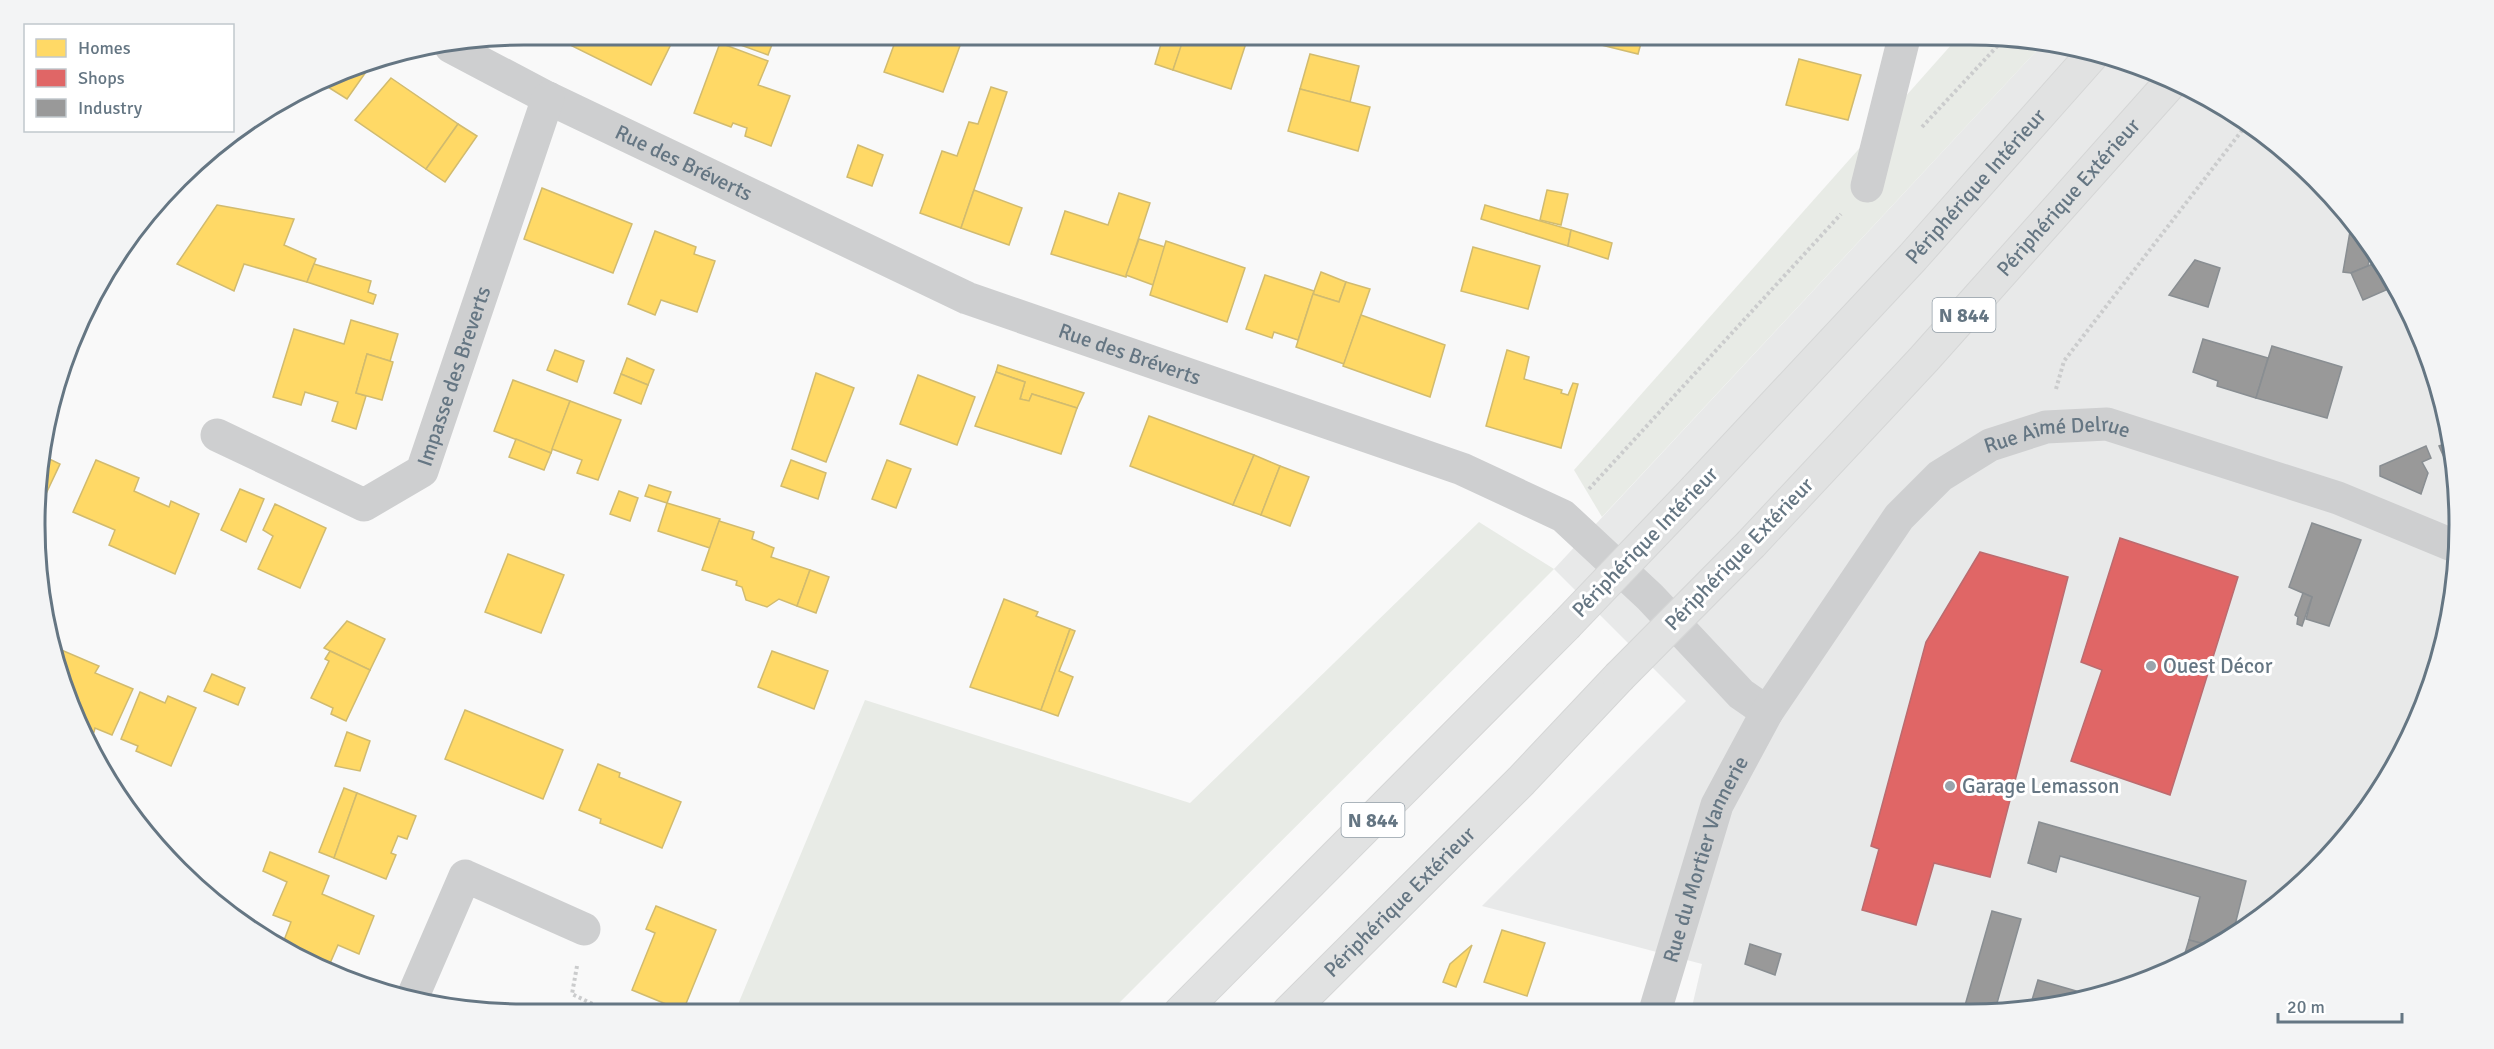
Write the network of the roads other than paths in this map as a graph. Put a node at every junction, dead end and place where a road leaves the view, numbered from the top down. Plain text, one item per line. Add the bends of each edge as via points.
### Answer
1 (1902, 45) edge
2 (456, 50) edge
3 (2088, 60) edge
4 (2167, 87) edge
5 (548, 98) junction
6 (1867, 186) road end
7 (217, 435) dead end
8 (2448, 543) edge
9 (1767, 712) junction
10 (584, 929) road end
11 (415, 991) edge
12 (1189, 1004) edge
13 (1297, 1004) edge
14 (1657, 1004) edge

1 - 6 street
2 - 5 street, Rue des Bréverts
3 - 12 highway, Périphérique Intérieur / N 844, bridge via 1913,257 1696,489
4 - 13 highway, Périphérique Extérieur / N 844, bridge via 1924,359 1751,544
5 - 7 street, Impasse des Breverts via 422,471 364,505
5 - 9 street, Rue des Bréverts via 967,298 1462,469 1563,516 1650,597 1741,694
8 - 9 street, Rue Aimé Delrue via 2338,498 2108,424 2046,427 1990,445 1940,476 1899,517
9 - 14 street, Rue du Mortier Vannerie via 1717,805
10 - 11 street via 465,876

